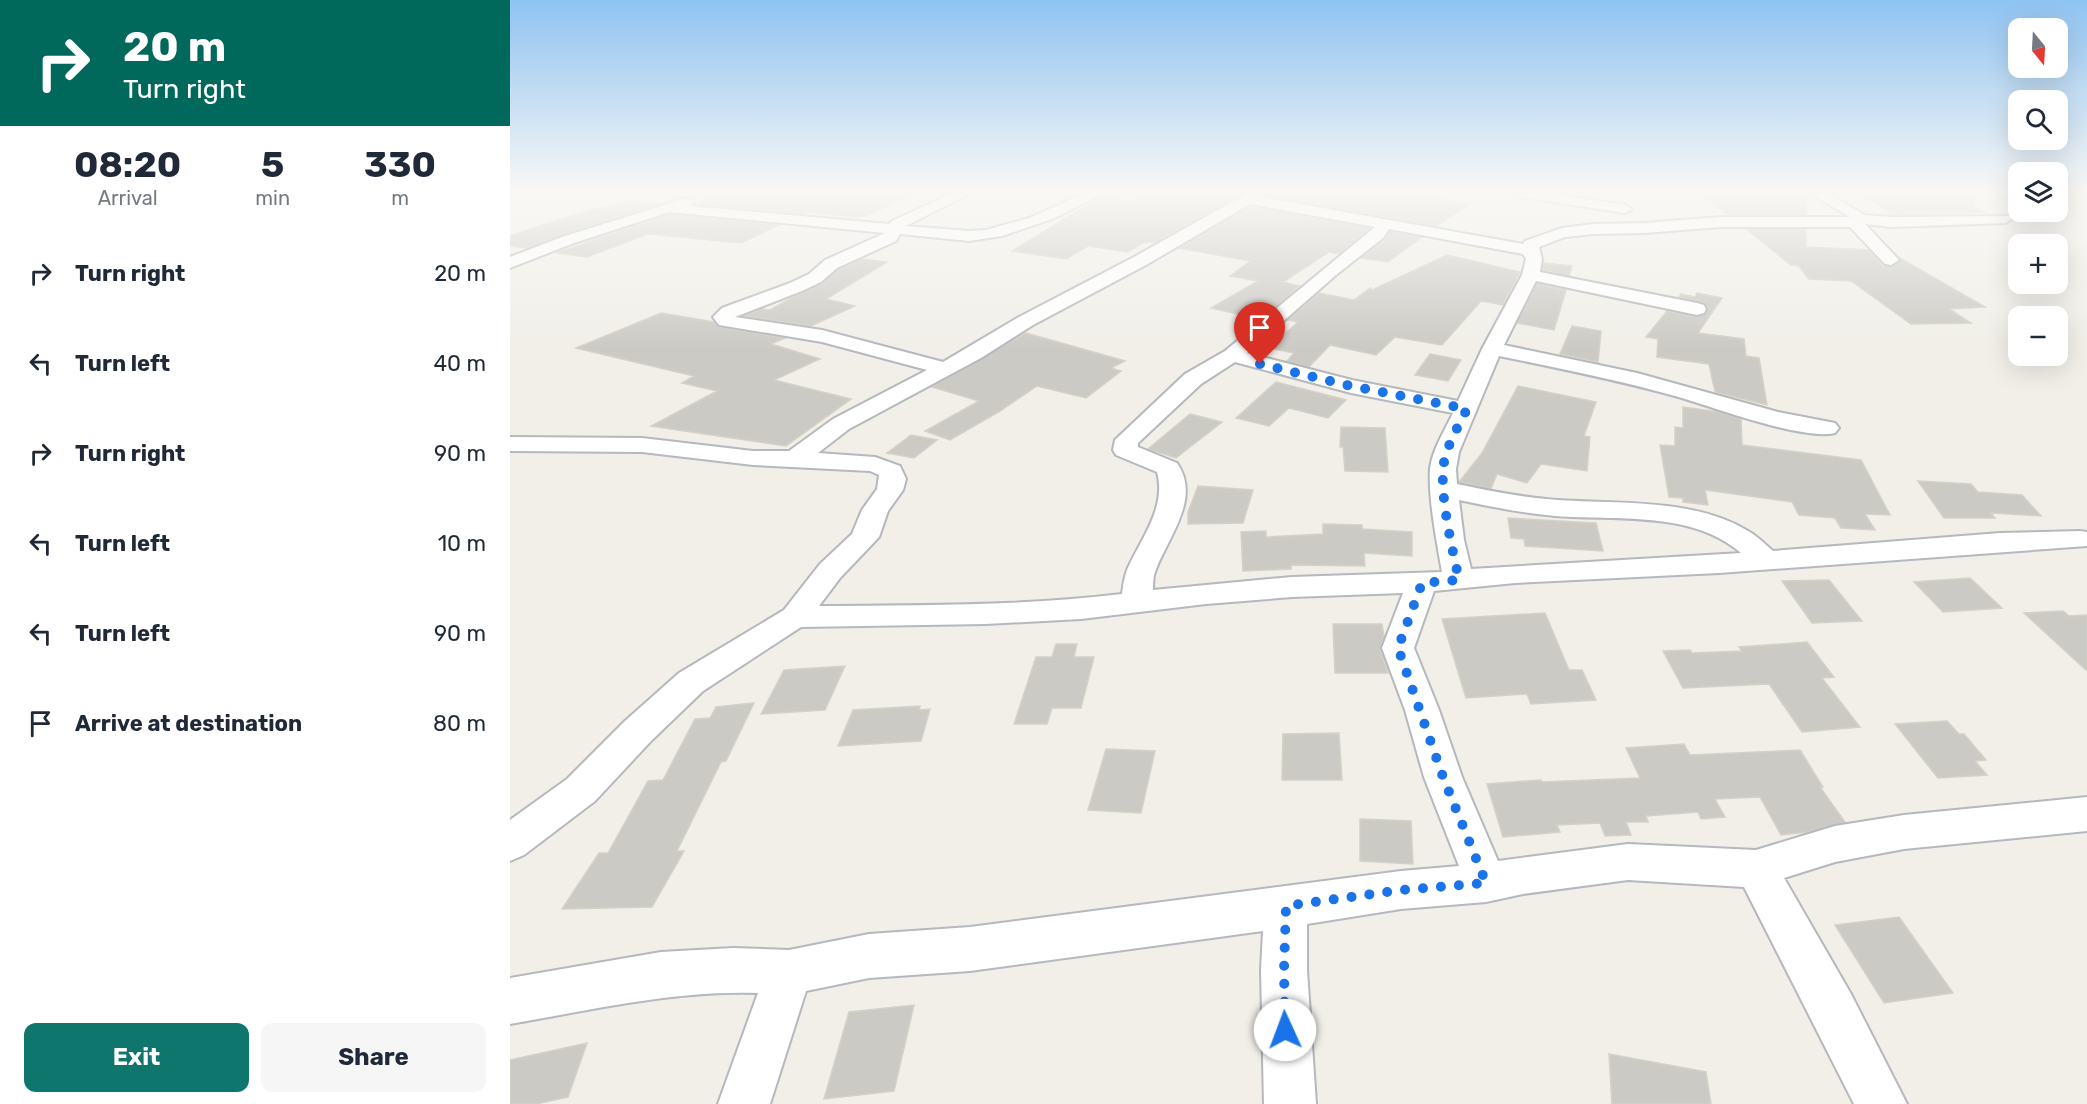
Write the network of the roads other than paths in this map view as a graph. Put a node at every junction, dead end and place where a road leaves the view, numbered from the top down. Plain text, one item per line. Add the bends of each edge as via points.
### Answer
1 (557, 245) edge
2 (875, 245) edge
3 (1166, 245) edge
4 (1365, 245) edge
5 (1501, 245) edge
6 (1531, 245) edge
7 (1877, 245) edge
8 (1530, 250) junction
9 (1891, 260) dead end
10 (510, 263) edge
11 (1531, 275) junction
12 (1697, 309) dead end
13 (1492, 349) junction
14 (1232, 355) junction
15 (943, 369) junction
16 (1467, 409) junction
17 (1827, 428) dead end
18 (510, 444) edge
19 (795, 459) junction
20 (1445, 489) junction
21 (2080, 539) dead end
22 (1766, 559) junction
23 (1459, 580) junction
24 (1422, 583) junction
25 (1136, 603) junction
26 (795, 617) junction
27 (2087, 814) edge
28 (510, 843) edge
29 (1756, 869) junction
30 (1486, 883) junction
31 (1286, 906) junction
32 (789, 972) junction
33 (510, 1001) edge
34 (744, 1104) edge
35 (1290, 1104) edge
36 (1881, 1104) edge

1 - 10 street
2 - 15 street via 831,264 796,288 722,317 726,321 822,336
3 - 15 street
4 - 14 street
5 - 8 street
6 - 8 street
7 - 9 street
8 - 11 street via 1534,259
11 - 12 street
11 - 13 street
13 - 16 street
13 - 17 street via 1670,388 1797,425
14 - 16 street via 1351,386
14 - 25 street via 1193,379 1127,440 1125,450 1168,468 1173,483 1167,519 1140,573
15 - 19 street via 841,424
16 - 20 street via 1447,452 1443,469
18 - 19 street via 642,445
19 - 26 street via 875,464 891,471 893,479 865,537 830,571
20 - 22 street via 1499,502 1610,508 1705,524 1736,536
20 - 23 street
21 - 22 street
22 - 23 street
23 - 24 street
24 - 25 street via 1292,587
24 - 30 street via 1398,648 1443,777
25 - 26 street via 986,614
26 - 28 street via 691,682 581,789
27 - 29 street via 1904,832 1835,844
29 - 30 street via 1628,862
29 - 36 street
30 - 31 street
31 - 32 street via 970,949 869,956
31 - 35 street via 1284,970
32 - 33 street via 733,970 661,975
32 - 34 street

